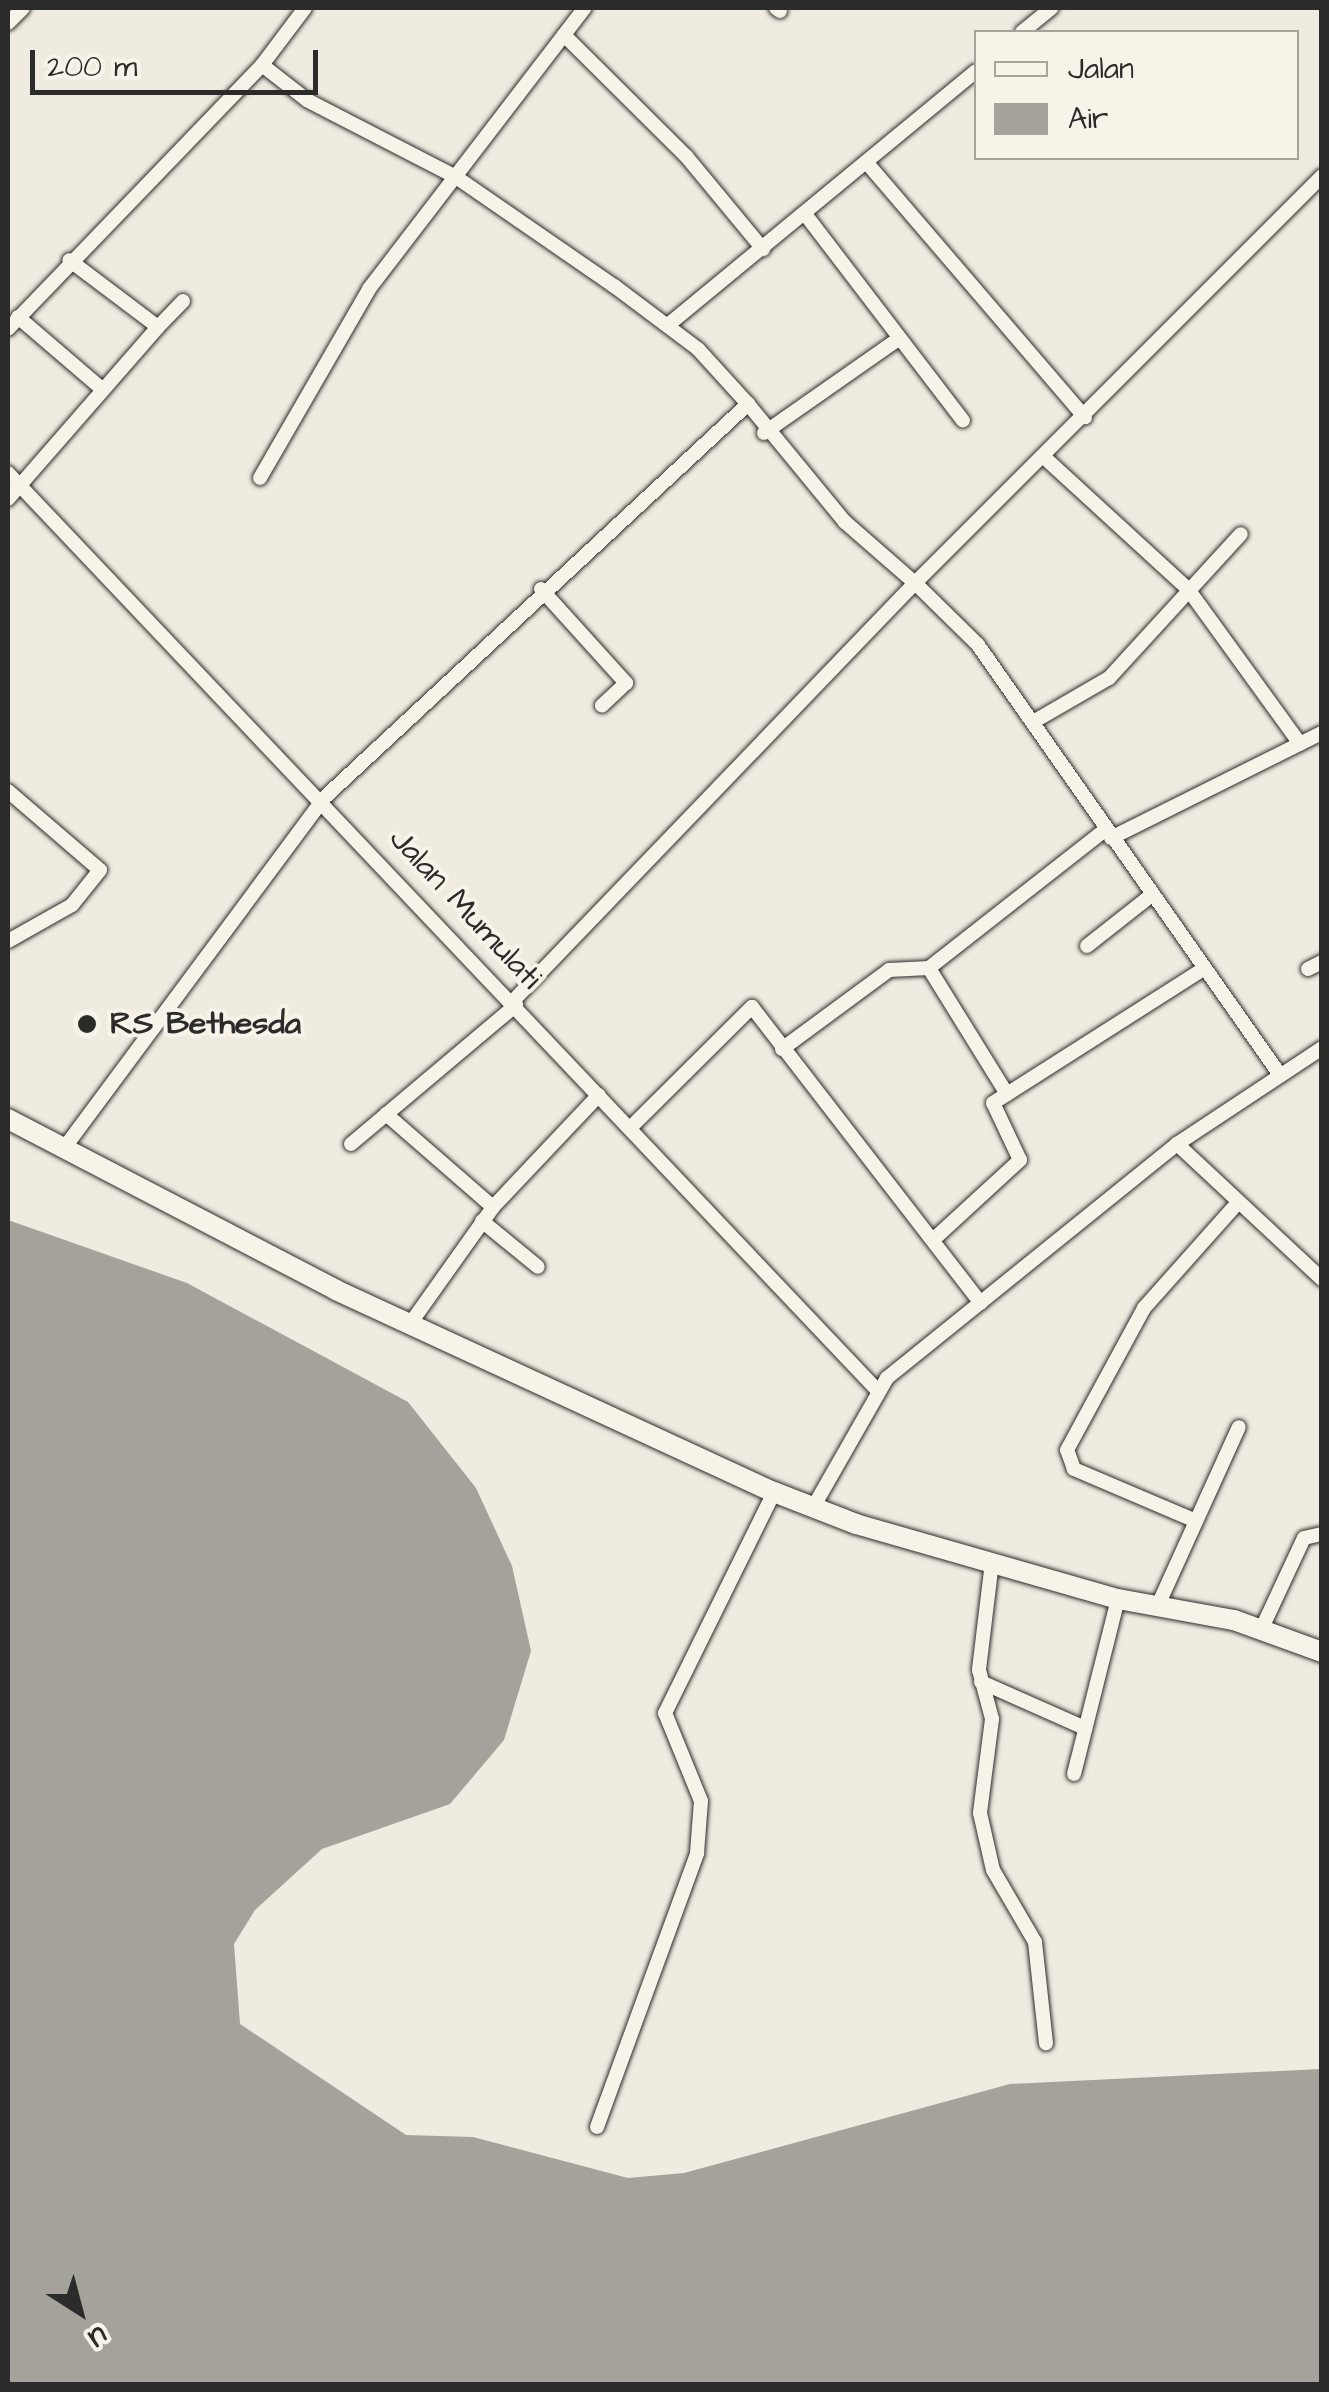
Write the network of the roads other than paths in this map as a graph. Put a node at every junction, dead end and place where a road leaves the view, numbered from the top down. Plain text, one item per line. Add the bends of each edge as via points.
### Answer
1 (23, 8) edge
2 (305, 8) edge
3 (586, 8) edge
4 (1052, 8) edge
5 (8, 23) edge
6 (1024, 30) edge
7 (564, 35) junction
8 (262, 65) junction
9 (974, 72) edge
10 (867, 164) junction
11 (1322, 176) edge
12 (456, 177) junction
13 (805, 214) junction
14 (763, 249) junction
15 (69, 260) junction
16 (183, 301) dead end
17 (13, 323) edge
18 (668, 325) junction
19 (158, 327) junction
20 (898, 340) junction
21 (102, 389) junction
22 (748, 404) junction
23 (1085, 418) junction
24 (963, 420) dead end
25 (764, 433) junction
26 (1045, 458) junction
27 (8, 472) edge
28 (260, 478) dead end
29 (20, 485) junction
30 (8, 500) edge
31 (1240, 534) dead end
32 (915, 583) junction
33 (541, 589) junction
34 (1188, 589) junction
35 (602, 705) dead end
36 (1033, 722) junction
37 (1322, 732) edge
38 (1300, 744) junction
39 (8, 791) edge
40 (324, 798) junction
41 (1109, 834) junction
42 (1150, 897) junction
43 (8, 941) edge
44 (1087, 946) dead end
45 (928, 968) junction
46 (1200, 971) junction
47 (514, 1003) junction
48 (1322, 1048) edge
49 (782, 1049) junction
50 (1278, 1072) junction
51 (1007, 1094) junction
52 (599, 1095) junction
53 (386, 1114) junction
54 (8, 1118) edge
55 (630, 1128) junction
56 (351, 1144) dead end
57 (1177, 1144) junction
58 (65, 1148) junction
59 (1235, 1206) junction
60 (494, 1208) junction
61 (482, 1221) junction
62 (934, 1239) junction
63 (538, 1267) dead end
64 (1322, 1279) edge
65 (981, 1304) junction
66 (410, 1324) junction
67 (876, 1390) junction
68 (1239, 1427) dead end
69 (774, 1492) junction
70 (814, 1506) junction
71 (1196, 1521) junction
72 (1322, 1534) edge
73 (992, 1562) junction
74 (1118, 1599) junction
75 (1158, 1603) junction
76 (1262, 1628) junction
77 (1322, 1652) edge
78 (980, 1682) junction
79 (1085, 1728) junction
80 (1074, 1774) dead end
81 (1046, 2043) dead end
82 (597, 2127) dead end

1 - 5 street
2 - 8 street
3 - 7 street
4 - 6 street
7 - 12 street
7 - 14 street via 686,156
8 - 12 street via 307,100
8 - 15 street
9 - 10 street
10 - 13 street
10 - 23 street
11 - 23 street
12 - 18 street
12 - 28 street via 336,338
13 - 14 street
13 - 20 street
14 - 18 street
15 - 17 street
15 - 19 street
16 - 19 street
17 - 21 street
18 - 22 street
19 - 21 street
20 - 24 street
20 - 25 street
21 - 29 street
22 - 25 street
22 - 33 street
23 - 26 street
25 - 32 street
26 - 32 street
26 - 34 street
27 - 29 street, Jalan Mumulati
29 - 30 street
29 - 40 street, Jalan Mumulati
31 - 34 street
32 - 36 street via 956,618
32 - 47 street
33 - 35 street via 626,683
33 - 40 street
34 - 36 street via 1108,678
34 - 38 street
36 - 41 street
37 - 38 street
38 - 41 street
39 - 43 street via 100,870 72,905
40 - 47 street, Jalan Mumulati
40 - 58 street
41 - 42 street
41 - 45 street
42 - 44 street
42 - 46 street
45 - 49 street via 888,970
45 - 51 street
46 - 50 street
46 - 51 street
47 - 52 street, Jalan Mumulati
47 - 53 street
48 - 50 street
49 - 55 street via 747,1006
49 - 62 street
50 - 57 street
51 - 62 street via 991,1110 1020,1160
52 - 55 street, Jalan Mumulati
52 - 60 street
53 - 56 street
53 - 60 street
54 - 58 highway
55 - 67 street, Jalan Mumulati
57 - 59 street
57 - 65 street
58 - 66 highway
59 - 64 street
59 - 71 street via 1144,1308 1067,1450 1074,1469
60 - 61 street
61 - 63 street
61 - 66 street
62 - 65 street
65 - 67 street
66 - 69 highway
67 - 70 street
68 - 71 street
69 - 70 highway
69 - 82 street via 665,1713 701,1802 697,1854
70 - 73 highway
71 - 75 street
72 - 76 street via 1304,1538
73 - 74 highway
73 - 78 street
74 - 75 highway
74 - 79 street
75 - 76 highway
76 - 77 highway
78 - 79 street
78 - 81 street via 992,1719 982,1831 998,1880 1035,1942
79 - 80 street

